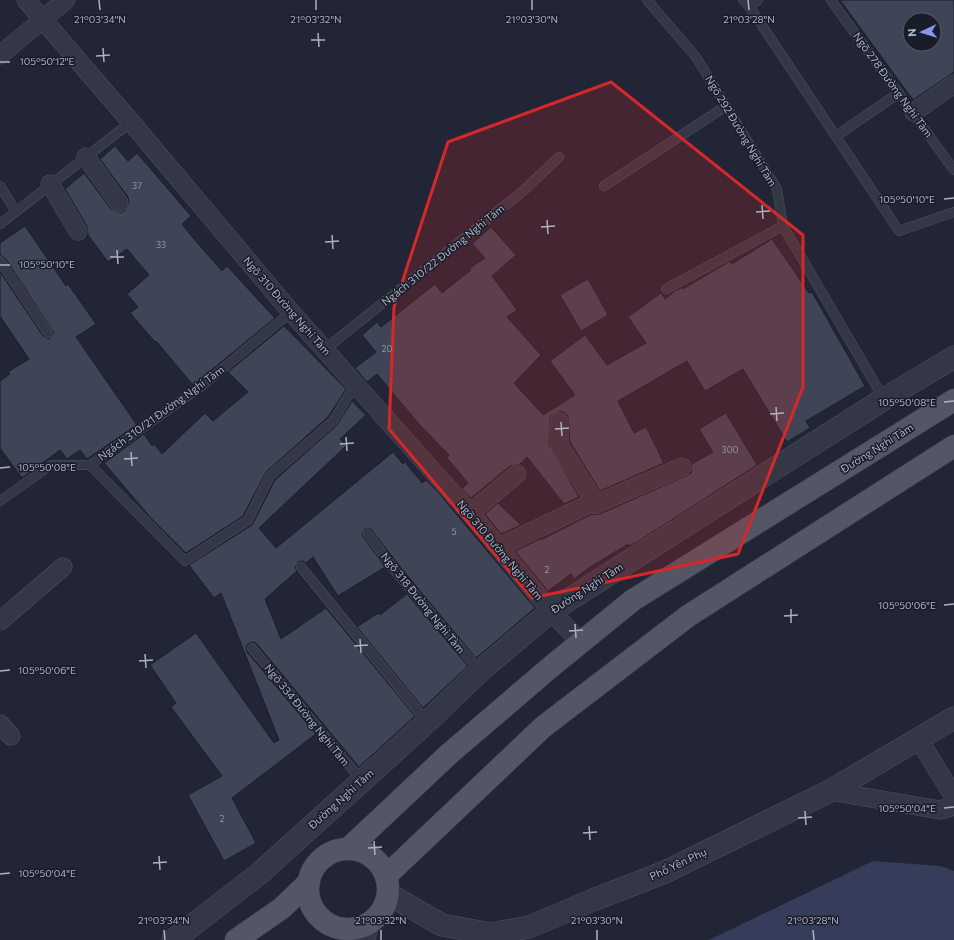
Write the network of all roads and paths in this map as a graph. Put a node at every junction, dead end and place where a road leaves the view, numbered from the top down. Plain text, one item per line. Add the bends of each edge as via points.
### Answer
1 (26, 0) edge
2 (66, 0) edge
3 (647, 0) edge
4 (758, 0) edge
5 (831, 0) edge
6 (746, 3) edge
7 (43, 20) junction
8 (0, 55) edge
9 (954, 84) edge
10 (899, 93) junction
11 (726, 106) junction
12 (914, 112) junction
13 (131, 122) junction
14 (836, 136) junction
15 (86, 157) junction
16 (559, 157) dead end
17 (954, 170) edge
18 (50, 184) junction
19 (0, 186) edge
20 (604, 186) dead end
21 (119, 203) dead end
22 (15, 210) junction
23 (954, 212) edge
24 (0, 224) edge
25 (783, 226) junction
26 (78, 231) dead end
27 (0, 262) edge
28 (666, 289) dead end
29 (291, 312) junction
30 (48, 333) dead end
31 (324, 350) junction
32 (954, 357) edge
33 (355, 385) junction
34 (884, 399) junction
35 (954, 400) edge
36 (559, 421) dead end
37 (954, 446) edge
38 (90, 465) junction
39 (682, 467) dead end
40 (517, 474) dead end
41 (0, 501) edge
42 (596, 504) junction
43 (470, 513) junction
44 (368, 534) dead end
45 (499, 547) junction
46 (63, 567) dead end
47 (301, 568) dead end
48 (551, 611) junction
49 (0, 621) edge
50 (580, 642) junction
51 (252, 648) dead end
52 (480, 672) junction
53 (954, 718) edge
54 (427, 722) junction
55 (918, 738) junction
56 (362, 781) junction
57 (830, 791) junction
58 (954, 797) edge
59 (954, 806) edge
60 (348, 849) junction
61 (309, 882) junction
62 (387, 885) junction
63 (361, 932) edge
64 (174, 940) edge
65 (236, 940) edge

1 - 7 street, Ngõ 310 Đường Nghi Tàm
2 - 7 street
3 - 11 lane, Ngõ 292 Đường Nghi Tàm via 696,57
4 - 6 lane
5 - 10 lane, Ngõ 278 Đường Nghi Tàm
6 - 14 lane
7 - 8 street
7 - 13 street, Ngõ 310 Đường Nghi Tàm
9 - 12 street
10 - 12 lane, Ngõ 278 Đường Nghi Tàm
10 - 14 lane
11 - 20 lane
11 - 25 lane, Ngõ 292 Đường Nghi Tàm via 777,189
12 - 17 lane, Ngõ 278 Đường Nghi Tàm
13 - 15 lane
13 - 29 street, Ngõ 310 Đường Nghi Tàm
14 - 23 lane via 899,231
15 - 18 lane
15 - 21 street
16 - 31 lane, Ngách 310/22 Đường Nghi Tàm via 523,191
18 - 22 lane
18 - 26 street
19 - 22 lane
22 - 24 lane
25 - 28 lane
25 - 34 lane, Ngõ 292 Đường Nghi Tàm
27 - 30 lane
29 - 31 street, Ngõ 310 Đường Nghi Tàm
29 - 38 lane, Ngách 310/21 Đường Nghi Tàm via 203,385
31 - 33 street, Ngõ 310 Đường Nghi Tàm
32 - 34 street, Đường Nghi Tàm
33 - 38 lane via 333,421 270,476 248,520 186,561
33 - 43 street, Ngõ 310 Đường Nghi Tàm
34 - 48 street, Đường Nghi Tàm
35 - 50 main road, Đường Nghi Tàm via 662,581 633,600
36 - 42 street via 559,445
37 - 62 main road via 694,611 656,639 543,727
38 - 41 lane, Ngách 310/21 Đường Nghi Tàm via 51,466
39 - 42 street
40 - 43 street
42 - 45 street via 588,505
43 - 45 street, Ngõ 310 Đường Nghi Tàm
44 - 52 lane, Ngõ 318 Đường Nghi Tàm via 396,572
45 - 48 street, Ngõ 310 Đường Nghi Tàm
46 - 49 street
47 - 54 lane
48 - 50 street, Ngõ 310 Đường Nghi Tàm
48 - 52 street, Đường Nghi Tàm
50 - 60 main road, Đường Nghi Tàm via 449,754
51 - 56 lane, Ngõ 334 Đường Nghi Tàm
52 - 54 street, Đường Nghi Tàm
53 - 55 street, Phố Yên Phụ
54 - 56 street, Đường Nghi Tàm
55 - 57 street, Phố Yên Phụ
55 - 58 street
56 - 64 street, Đường Nghi Tàm via 260,874
57 - 59 street via 940,810
57 - 62 street, Phố Yên Phụ via 665,872 529,927 491,934 442,925
60 - 61 main road via 323,858 314,869
60 - 62 main road via 359,850 378,862
61 - 63 main road via 313,908 326,923
61 - 65 main road via 282,908
62 - 63 main road via 385,905 379,915

